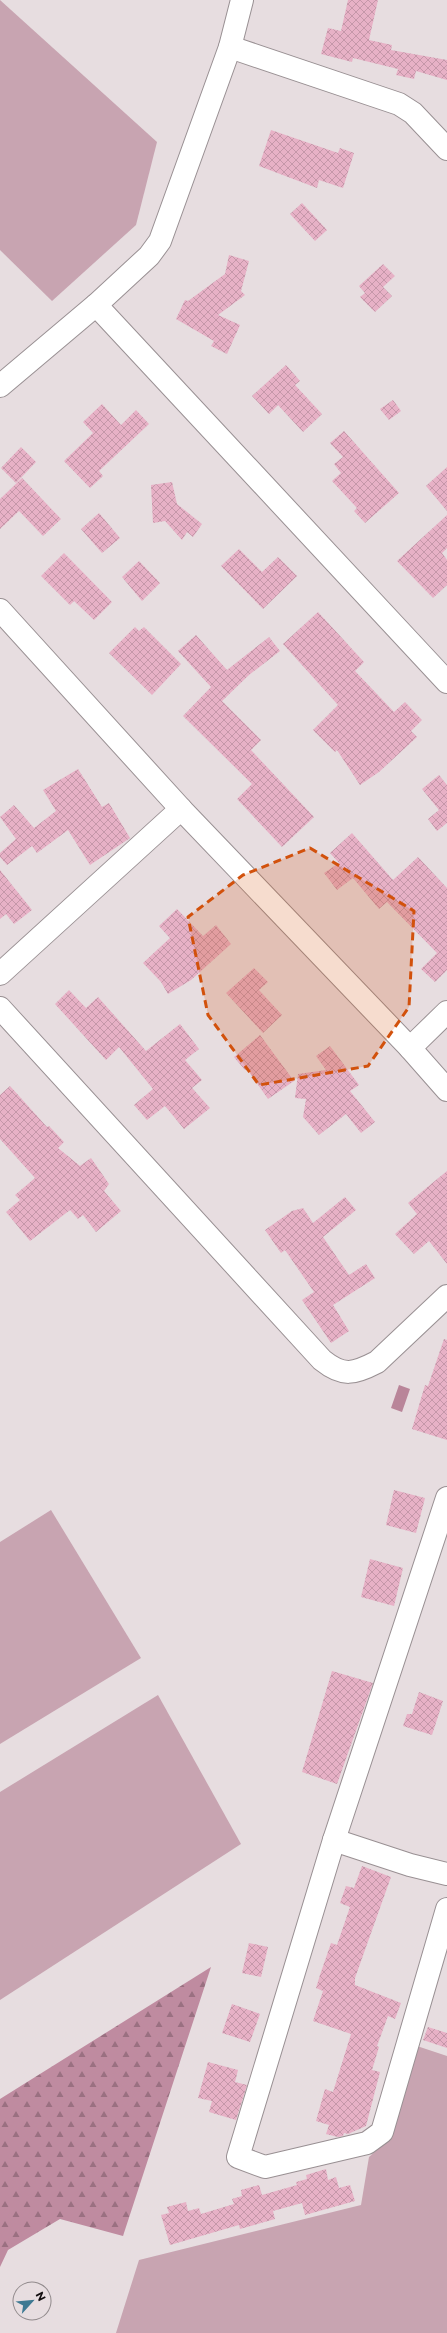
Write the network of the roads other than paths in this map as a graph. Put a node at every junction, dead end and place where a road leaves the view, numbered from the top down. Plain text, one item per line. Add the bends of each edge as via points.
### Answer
1 (242, 0) edge
2 (230, 47) junction
3 (447, 148) edge
4 (96, 305) junction
5 (0, 386) edge
6 (0, 610) edge
7 (447, 682) edge
8 (182, 809) junction
9 (0, 974) edge
10 (0, 1008) edge
11 (447, 1012) edge
12 (410, 1048) junction
13 (447, 1090) edge
14 (447, 1296) edge
15 (447, 1501) edge
16 (334, 1840) junction
17 (447, 1874) edge
18 (447, 1909) edge

1 - 2 street
2 - 3 street via 399,104 413,113
2 - 4 street via 160,241 149,256
4 - 5 street
4 - 7 street
6 - 8 street
8 - 9 street
8 - 12 street
10 - 14 street via 317,1354 334,1369 349,1373 363,1370 377,1362
11 - 12 street
12 - 13 street
15 - 16 street
16 - 17 street via 410,1865
16 - 18 street via 238,2157 265,2167 367,2143 382,2132

